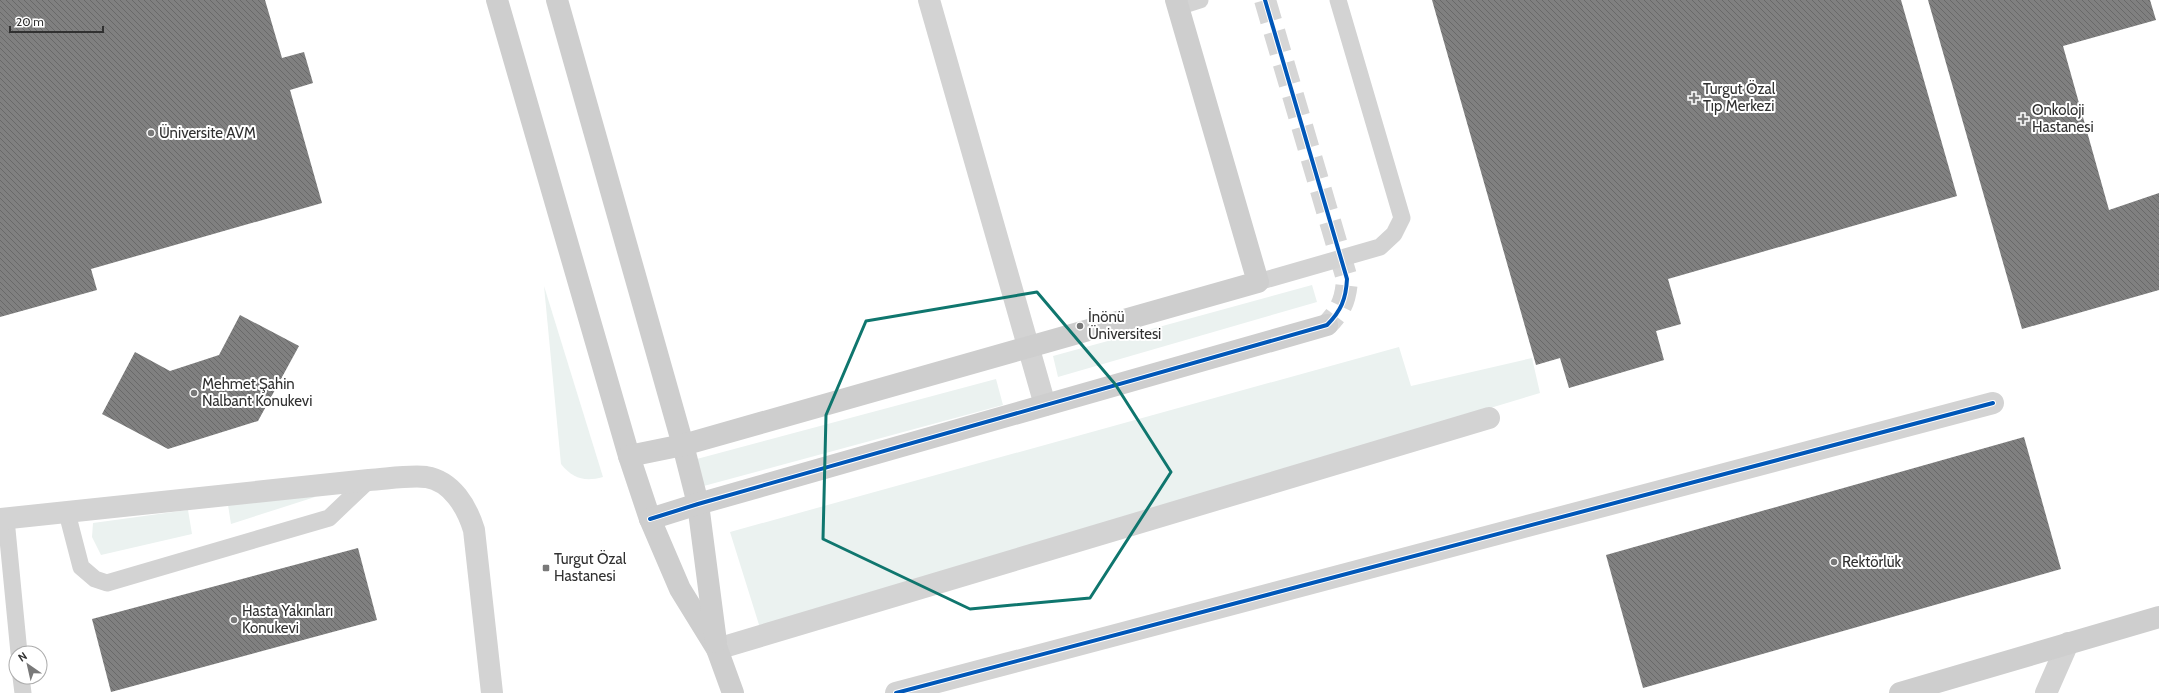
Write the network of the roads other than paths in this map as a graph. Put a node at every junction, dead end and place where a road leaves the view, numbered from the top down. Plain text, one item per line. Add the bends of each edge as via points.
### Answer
1 (497, 0) edge
2 (557, 0) edge
3 (929, 0) edge
4 (1200, 0) edge
5 (1338, 0) edge
6 (1177, 3) edge
7 (1258, 282) junction
8 (1328, 325) tunnel mouth
9 (1028, 347) junction
10 (1993, 403) dead end
11 (1044, 405) junction
12 (1490, 418) dead end
13 (683, 445) junction
14 (629, 456) junction
15 (369, 480) junction
16 (698, 504) junction
17 (67, 513) junction
18 (3, 519) edge
19 (650, 519) junction
20 (2159, 618) edge
21 (2068, 643) junction
22 (18, 645) edge
23 (717, 649) junction
24 (492, 693) edge
25 (733, 693) edge
26 (896, 693) edge
27 (1900, 693) edge
28 (2046, 693) edge

1 - 14 street
2 - 13 street
3 - 9 street
4 - 6 lane
5 - 7 lane via 1402,218 1394,234 1380,247
6 - 7 street
7 - 9 street
8 - 11 street
9 - 11 street
9 - 13 street
10 - 26 street
11 - 16 street
12 - 23 street
13 - 14 street
13 - 16 street
14 - 19 street
15 - 17 street
15 - 17 lane via 329,518 107,583 95,579 81,567
15 - 24 street via 426,477 453,491 470,515 474,530
16 - 19 street
16 - 23 street
17 - 18 street
18 - 22 lane
19 - 23 street via 680,589
20 - 21 street
21 - 27 street
21 - 28 street
23 - 25 street

